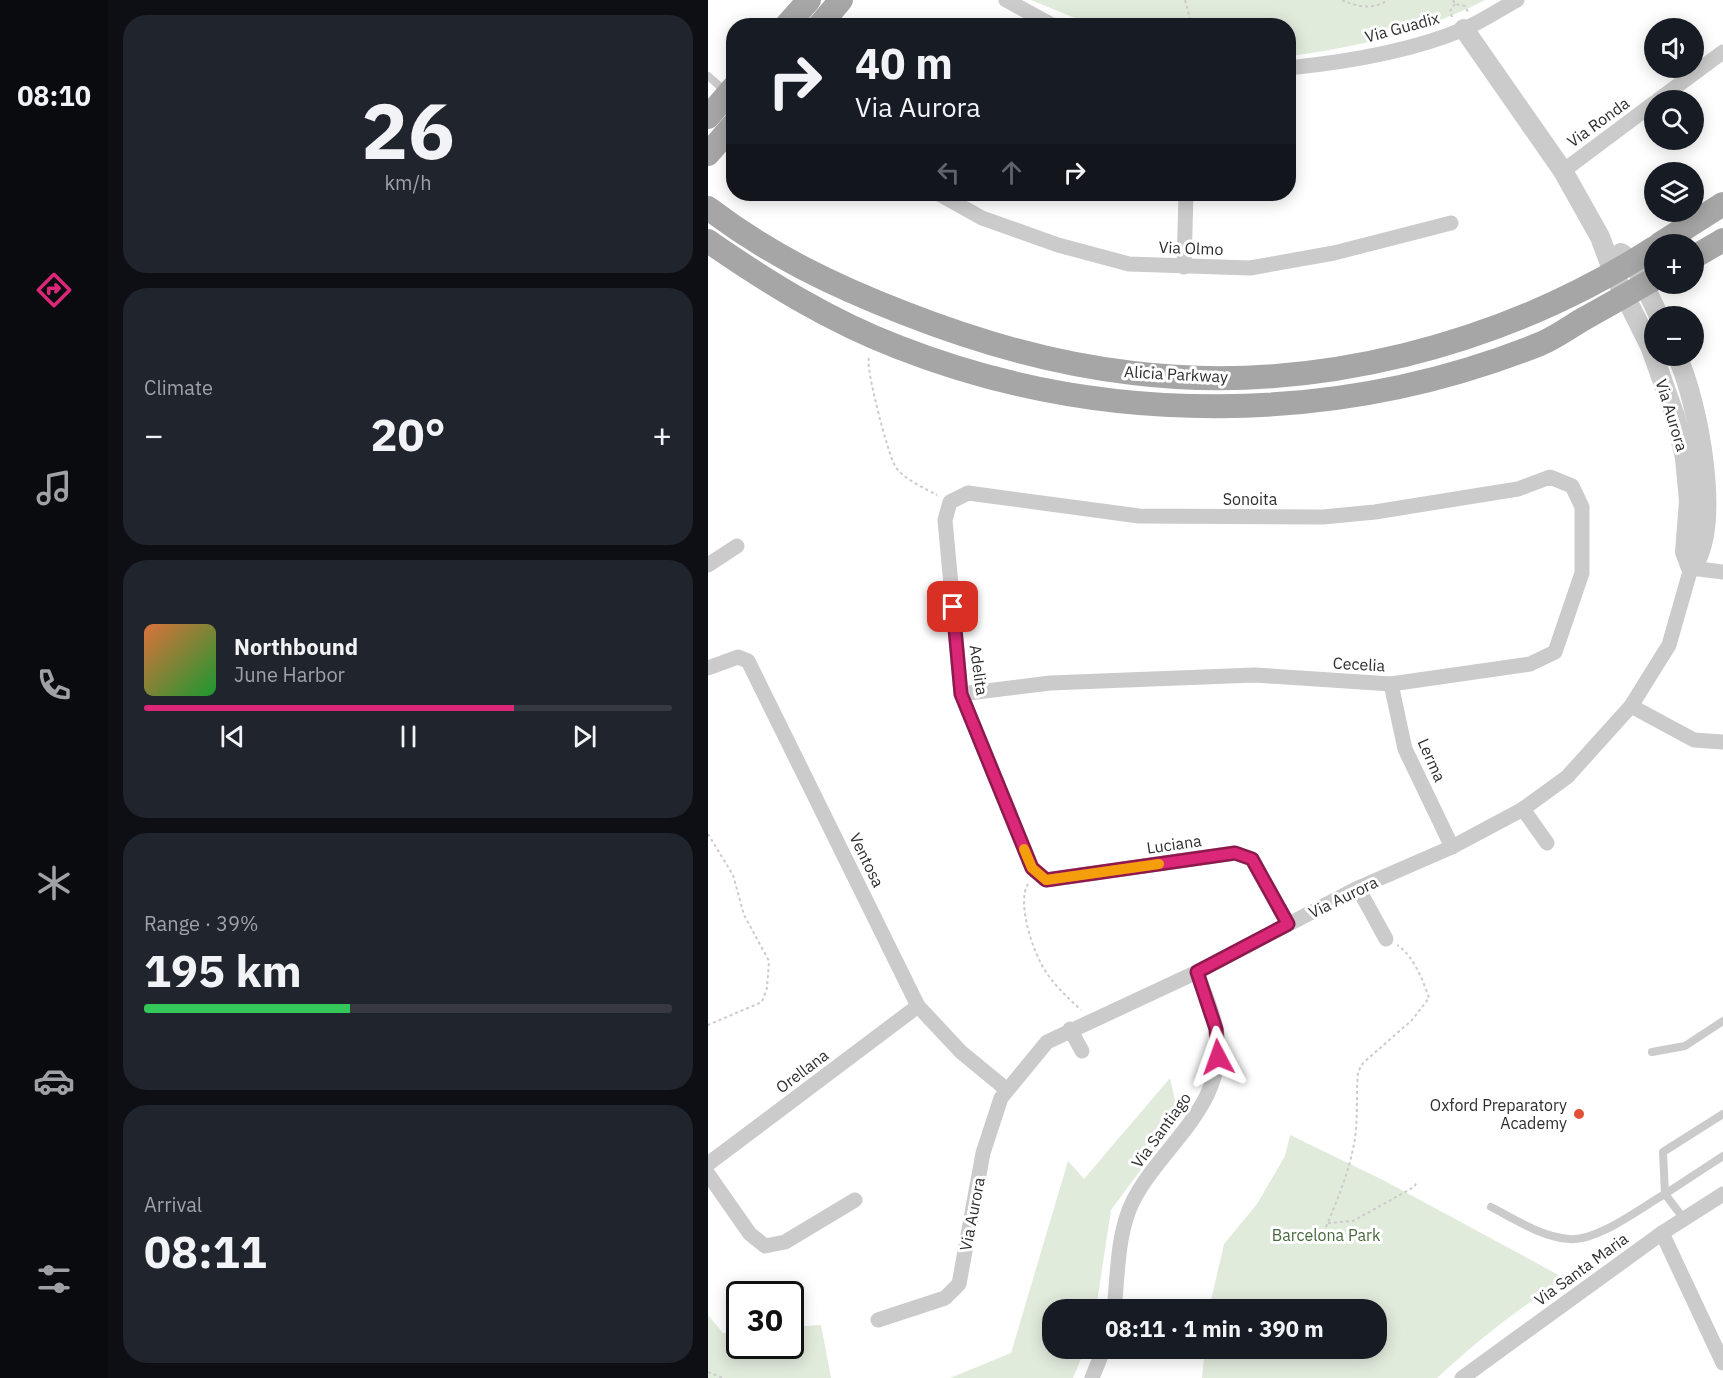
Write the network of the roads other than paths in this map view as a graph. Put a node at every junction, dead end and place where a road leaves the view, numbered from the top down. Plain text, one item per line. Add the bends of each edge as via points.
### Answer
1 (809, 0) edge
2 (841, 0) edge
3 (1006, 0) edge
4 (1517, 0) edge
5 (793, 18) edge
6 (826, 18) edge
7 (1039, 18) edge
8 (1469, 26) junction
9 (1723, 52) edge
10 (1296, 67) edge
11 (708, 76) edge
12 (726, 87) edge
13 (1672, 90) edge
14 (726, 96) edge
15 (1644, 111) edge
16 (708, 117) edge
17 (726, 133) edge
18 (708, 154) edge
19 (1563, 171) junction
20 (952, 201) edge
21 (1186, 201) edge
22 (1723, 204) edge
23 (708, 208) edge
24 (1451, 223) dead end
25 (1676, 234) edge
26 (1723, 240) edge
27 (708, 241) edge
28 (1704, 251) edge
29 (1644, 254) edge
30 (1184, 267) junction
31 (1623, 267) junction
32 (1641, 287) edge
33 (1653, 306) edge
34 (1681, 366) edge
35 (1550, 477) joint
36 (950, 502) joint
37 (737, 546) dead end
38 (708, 565) edge
39 (1691, 568) junction
40 (1723, 572) edge
41 (708, 669) edge
42 (1391, 684) junction
43 (961, 694) junction
44 (1631, 706) junction
45 (1723, 742) edge
46 (1523, 808) junction
47 (1547, 843) dead end
48 (1452, 847) junction
49 (1032, 868) joint
50 (1358, 888) junction
51 (1288, 924) junction
52 (1386, 939) road end
53 (1197, 972) junction
54 (918, 1005) junction
55 (1723, 1021) edge
56 (1070, 1029) junction
57 (1082, 1051) dead end
58 (1652, 1052) dead end
59 (1006, 1089) junction
60 (1723, 1113) edge
61 (1723, 1156) edge
62 (708, 1164) edge
63 (708, 1174) edge
64 (1665, 1194) junction
65 (1723, 1194) edge
66 (855, 1200) dead end
67 (1491, 1207) dead end
68 (1684, 1219) junction
69 (1662, 1233) junction
70 (1115, 1299) edge
71 (878, 1320) dead end
72 (1100, 1359) edge
73 (1723, 1363) edge
74 (1092, 1378) edge
75 (1462, 1378) edge

1 - 5 main road
2 - 6 main road
3 - 7 street
4 - 8 street, Via Guadix
8 - 10 street, Via Guadix via 1396,50
8 - 19 street, Via Aurora
9 - 13 street, Via Ronda
11 - 12 lane
14 - 16 main road
15 - 19 street, Via Ronda
17 - 18 main road
19 - 31 street, Via Aurora via 1600,237
20 - 30 street, Via Olmo via 982,218 1058,245 1129,264
21 - 30 street
22 - 25 main road
23 - 31 main road, Alicia Parkway via 760,246 810,274 994,346 1134,374 1196,378 1320,370 1432,347 1498,327 1596,284
24 - 30 street, Via Olmo via 1334,253 1250,268
26 - 28 main road
27 - 32 main road, Alicia Parkway via 796,298 897,346 990,377 1083,398 1135,404 1266,406 1394,388 1542,343
29 - 31 main road, Alicia Parkway
31 - 32 street, Via Aurora
32 - 33 street, Via Aurora
32 - 39 street, Via Aurora via 1650,346 1683,447 1689,501 1685,552
34 - 39 street, Via Aurora via 1697,408 1705,453 1707,512 1699,559
35 - 36 street, Sonoita via 1518,489 1323,517 1139,516 968,493
35 - 42 street, Cecelia via 1572,486 1582,507 1582,573 1554,652 1530,664
36 - 43 street, Adelita via 945,520
37 - 38 street
39 - 40 street
39 - 44 street, Via Aurora via 1669,645
41 - 54 street, Ventosa via 738,657 755,670
42 - 43 street, Cecelia via 1255,675 1050,683
42 - 48 street, Lerma via 1405,749
43 - 49 street, Adelita
44 - 45 street via 1694,740
44 - 46 street, Via Aurora via 1567,777
46 - 47 street
46 - 48 street, Via Aurora
48 - 50 street, Via Aurora
49 - 51 street, Luciana via 1046,880 1235,853 1252,859
50 - 51 street, Via Aurora
50 - 52 street
51 - 53 street, Via Aurora
53 - 56 street, Via Aurora
53 - 70 street, Via Santiago via 1216,1029 1218,1057 1211,1088 1199,1113 1132,1203 1124,1227
54 - 59 street, Ventosa via 961,1052
54 - 62 street, Orellana
55 - 58 lane via 1685,1046
56 - 57 street
56 - 59 street, Via Aurora via 1047,1042
59 - 71 street, Via Aurora via 983,1153 959,1284 945,1298
60 - 64 lane via 1663,1152
61 - 64 lane
63 - 66 street via 750,1234 765,1246 785,1242
64 - 67 lane via 1602,1231 1569,1239 1542,1232
64 - 68 lane
65 - 68 street, Via Santa Maria
68 - 69 street, Via Santa Maria
69 - 73 street
69 - 75 street, Via Santa Maria
72 - 74 street

